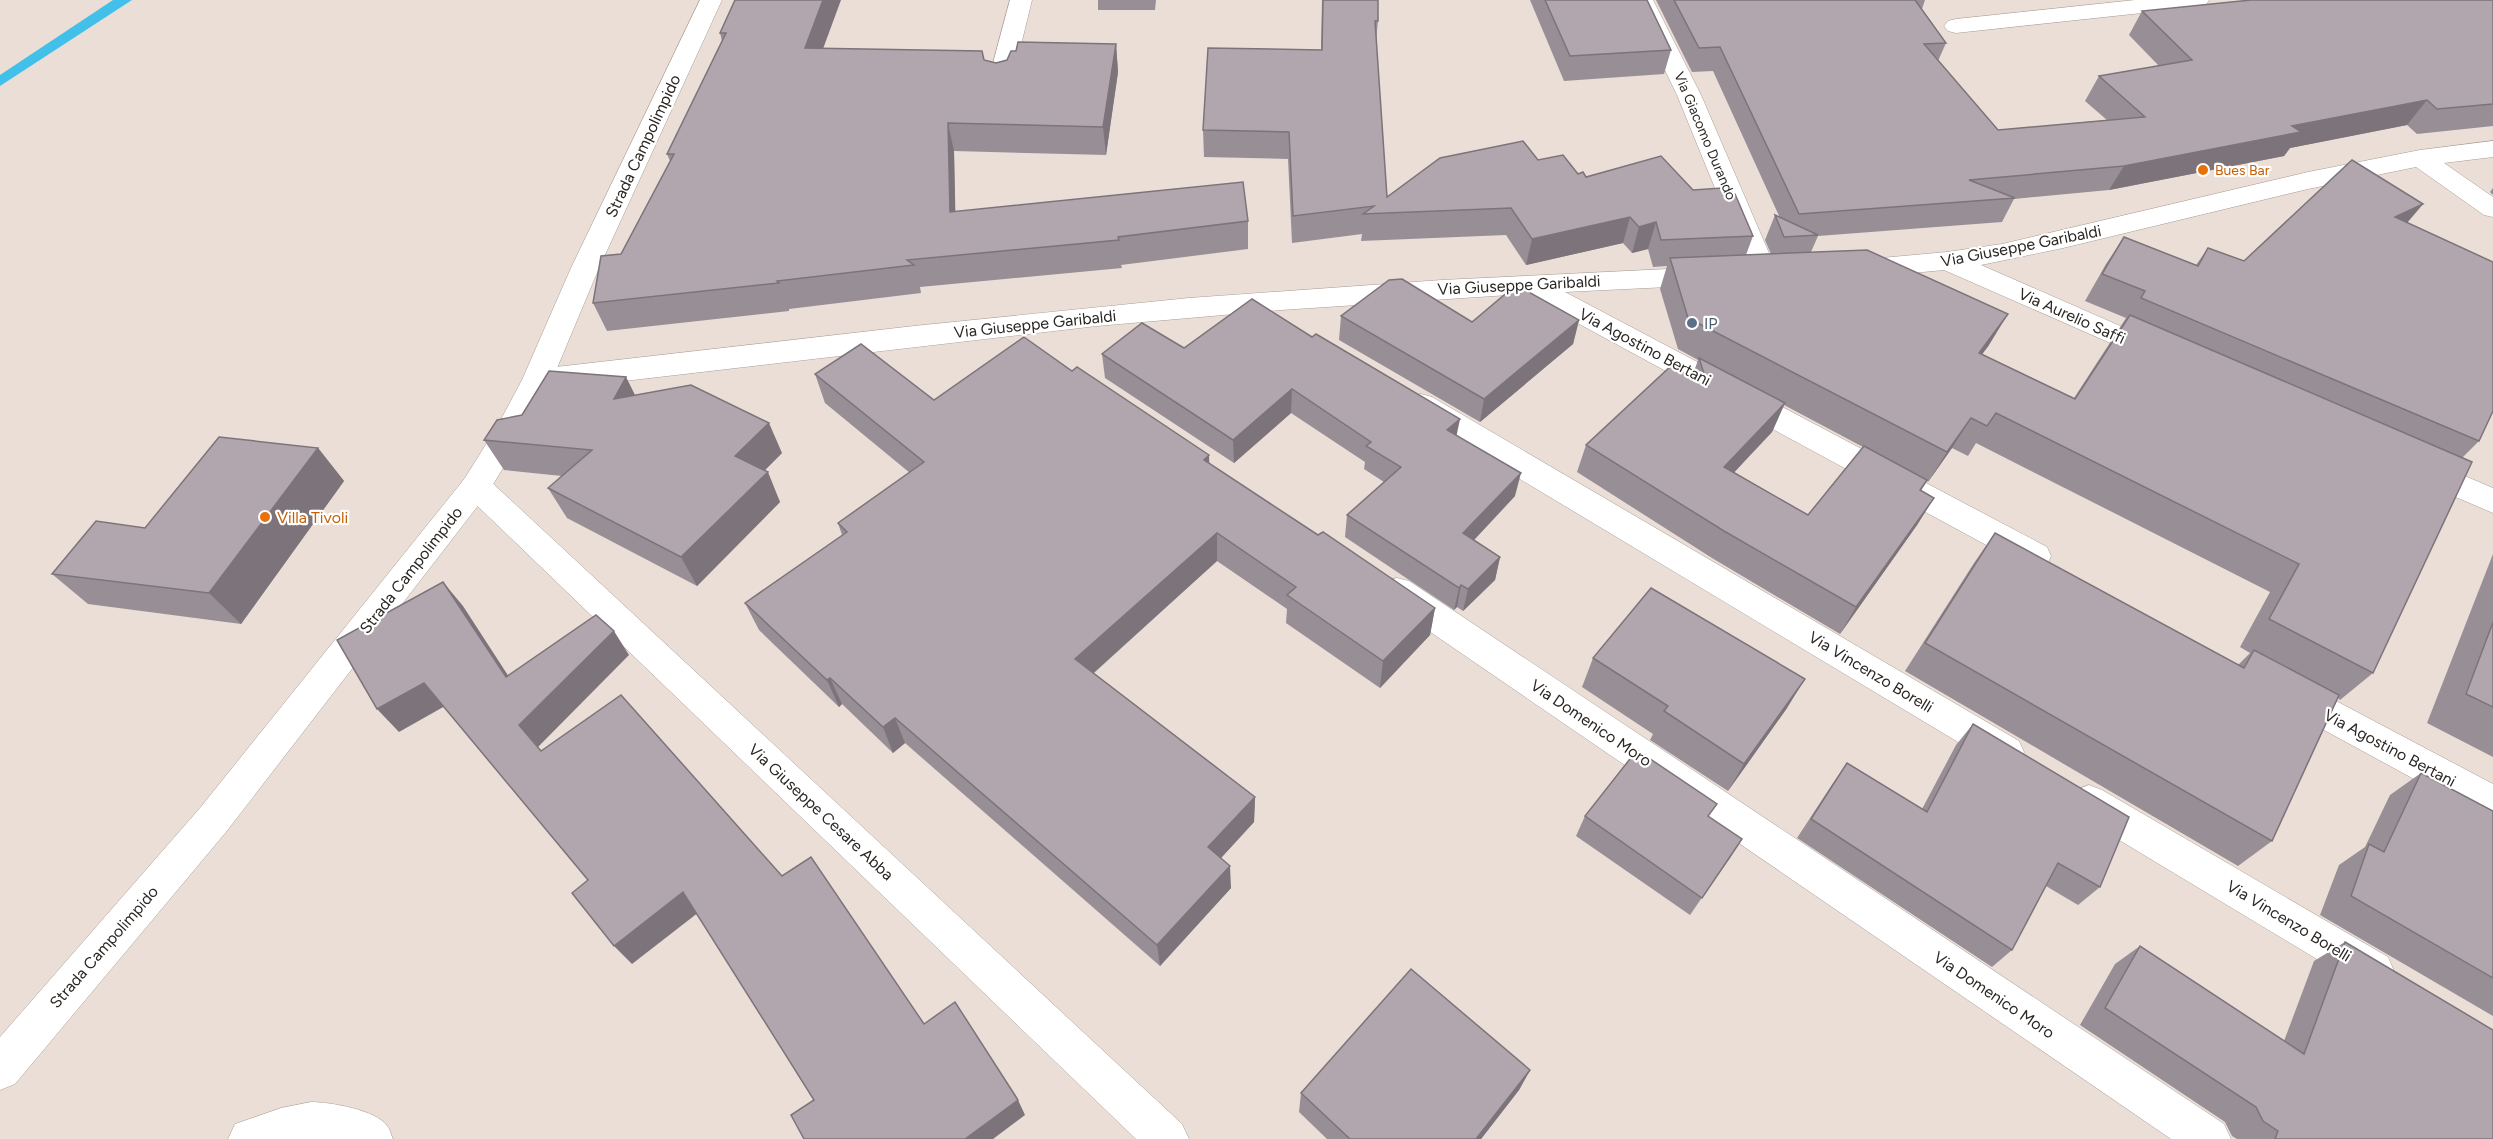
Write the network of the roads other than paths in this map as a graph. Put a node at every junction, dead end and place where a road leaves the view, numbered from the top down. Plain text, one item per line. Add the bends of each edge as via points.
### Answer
1 (711, 0) edge
2 (1021, 0) edge
3 (1642, 0) edge
4 (2198, 0) edge
5 (1956, 26) dead end
6 (1000, 82) edge
7 (2493, 149) edge
8 (2420, 158) junction
9 (2493, 208) edge
10 (1947, 261) junction
11 (1835, 271) edge
12 (1776, 274) joint
13 (1526, 283) junction
14 (1249, 303) junction
15 (1004, 327) junction
16 (1300, 333) edge
17 (1044, 353) edge
18 (2176, 362) edge
19 (537, 380) junction
20 (1393, 388) edge
21 (2395, 458) edge
22 (476, 486) junction
23 (2493, 501) edge
24 (1366, 571) edge
25 (2062, 571) edge
26 (2262, 678) edge
27 (2030, 767) edge
28 (2061, 785) edge
29 (2493, 803) edge
30 (2400, 987) edge
31 (0, 1069) edge
32 (250, 1139) edge
33 (371, 1139) edge
34 (1167, 1139) edge
35 (2209, 1139) edge

1 - 19 street, Strada Campolimpido
2 - 6 street
3 - 12 street, Via Giacomo Durando
4 - 5 street
7 - 8 street, Via Giuseppe Garibaldi
8 - 9 street
8 - 10 street, Via Giuseppe Garibaldi via 2018,250
10 - 11 street, Via Giuseppe Garibaldi
10 - 18 street, Via Aurelio Saffi
12 - 13 street, Via Giuseppe Garibaldi
13 - 14 street, Via Giuseppe Garibaldi
13 - 25 street, Via Agostino Bertani
14 - 15 street, Via Giuseppe Garibaldi
14 - 16 street
15 - 17 street
15 - 19 street, Via Giuseppe Garibaldi
19 - 22 street, Strada Campolimpido
20 - 27 street, Via Vincenzo Borelli
21 - 23 street
22 - 31 street, Strada Campolimpido via 213,820
22 - 34 street, Via Giuseppe Cesare Abba
24 - 35 street, Via Domenico Moro
26 - 29 street, Via Agostino Bertani
28 - 30 street, Via Vincenzo Borelli
32 - 33 street via 316,1122 344,1127

